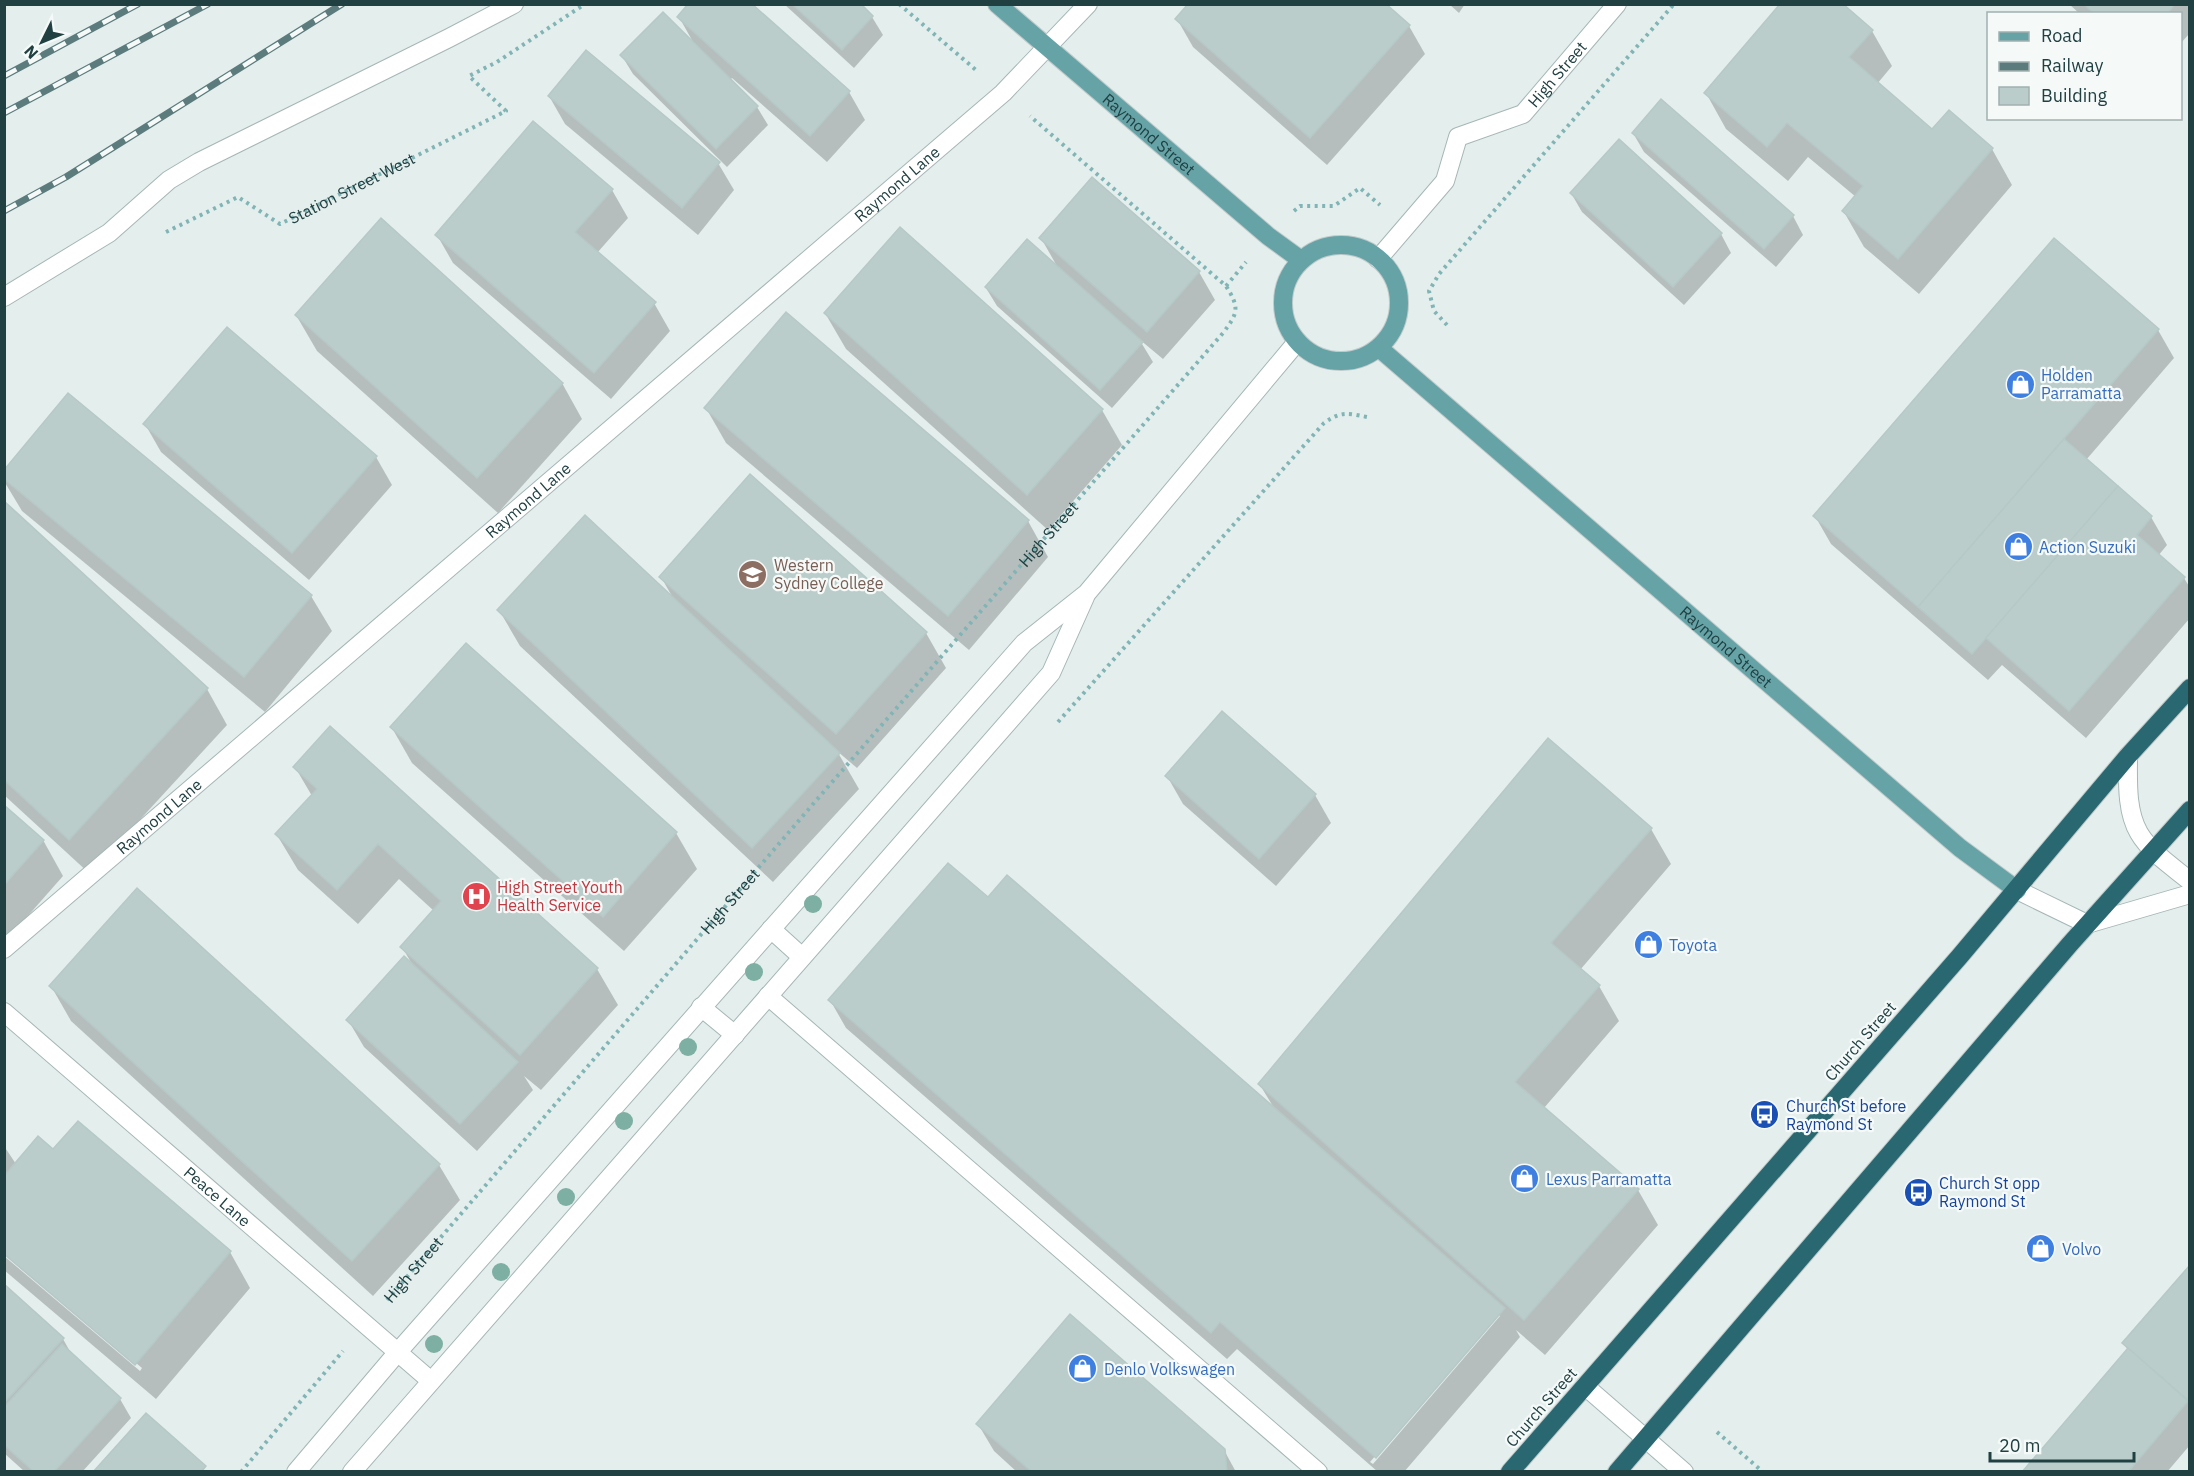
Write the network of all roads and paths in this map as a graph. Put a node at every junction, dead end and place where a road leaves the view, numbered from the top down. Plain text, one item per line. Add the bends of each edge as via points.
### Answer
1 (514, 4) edge
2 (585, 4) edge
3 (899, 4) edge
4 (997, 4) edge
5 (1088, 4) edge
6 (1617, 4) edge
7 (1674, 4) edge
8 (1046, 47) junction
9 (1003, 93) junction
10 (1300, 206) dead end
11 (1406, 227) junction
12 (156, 237) dead end
13 (1378, 259) junction
14 (1301, 260) junction
15 (4, 297) edge
16 (1447, 325) dead end
17 (1297, 342) junction
18 (1378, 348) junction
19 (1367, 417) dead end
20 (1324, 423) dead end
21 (1087, 592) junction
22 (2190, 688) edge
23 (2128, 756) junction
24 (2190, 810) edge
25 (2154, 850) junction
26 (2190, 881) edge
27 (2017, 890) junction
28 (2190, 894) edge
29 (2087, 924) junction
30 (771, 929) junction
31 (4, 949) edge
32 (802, 957) junction
33 (768, 996) junction
34 (701, 1007) junction
35 (4, 1012) edge
36 (735, 1035) junction
37 (365, 1325) junction
38 (396, 1353) junction
39 (431, 1381) junction
40 (1585, 1386) junction
41 (1717, 1432) dead end
42 (1645, 1439) junction
43 (240, 1472) edge
44 (296, 1472) edge
45 (352, 1472) edge
46 (1318, 1472) edge
47 (1510, 1472) edge
48 (1617, 1472) edge
49 (1684, 1472) edge
50 (1763, 1472) edge

1 - 15 street via 199,162 169,180 109,233
2 - 12 path, Station Street West via 469,76 506,111 280,225 238,197
3 - 9 path
4 - 8 main road, Raymond Street
5 - 8 street, Raymond Lane
6 - 11 street, High Street via 1523,114 1458,136 1445,182
7 - 16 path via 1438,274 1429,291 1434,311
8 - 9 street, Raymond Lane
8 - 14 main road, Raymond Street
9 - 31 street, Raymond Lane
9 - 37 path, High Street via 1226,286 1236,302 1236,316
10 - 11 path via 1334,206 1360,188
11 - 13 street, High Street
13 - 14 main road via 1348,245 1330,245
13 - 18 main road via 1390,272 1399,306 1395,324
14 - 17 main road via 1289,276 1283,294 1284,314
17 - 18 main road via 1319,357 1338,361 1356,359
17 - 21 street
18 - 27 main road, Raymond Street via 1960,848
19 - 20 path via 1348,413
21 - 30 street via 1024,643
21 - 32 street via 1051,673
22 - 23 highway, Church Street
23 - 25 street via 2130,805 2139,833
23 - 27 highway, Church Street
24 - 25 highway
25 - 26 street
25 - 29 highway
27 - 29 street, Raymond Street
27 - 40 highway, Church Street
28 - 29 street
29 - 42 highway
30 - 32 street
30 - 34 street
32 - 33 street
33 - 36 street
33 - 46 street
34 - 36 street
34 - 38 street
35 - 37 street, Peace Lane
36 - 39 street
37 - 38 street, Peace Lane
37 - 43 path, High Street
38 - 39 street, Peace Lane
38 - 44 street
39 - 45 street
40 - 42 street
40 - 47 highway, Church Street
41 - 50 path
42 - 48 highway
42 - 49 street

